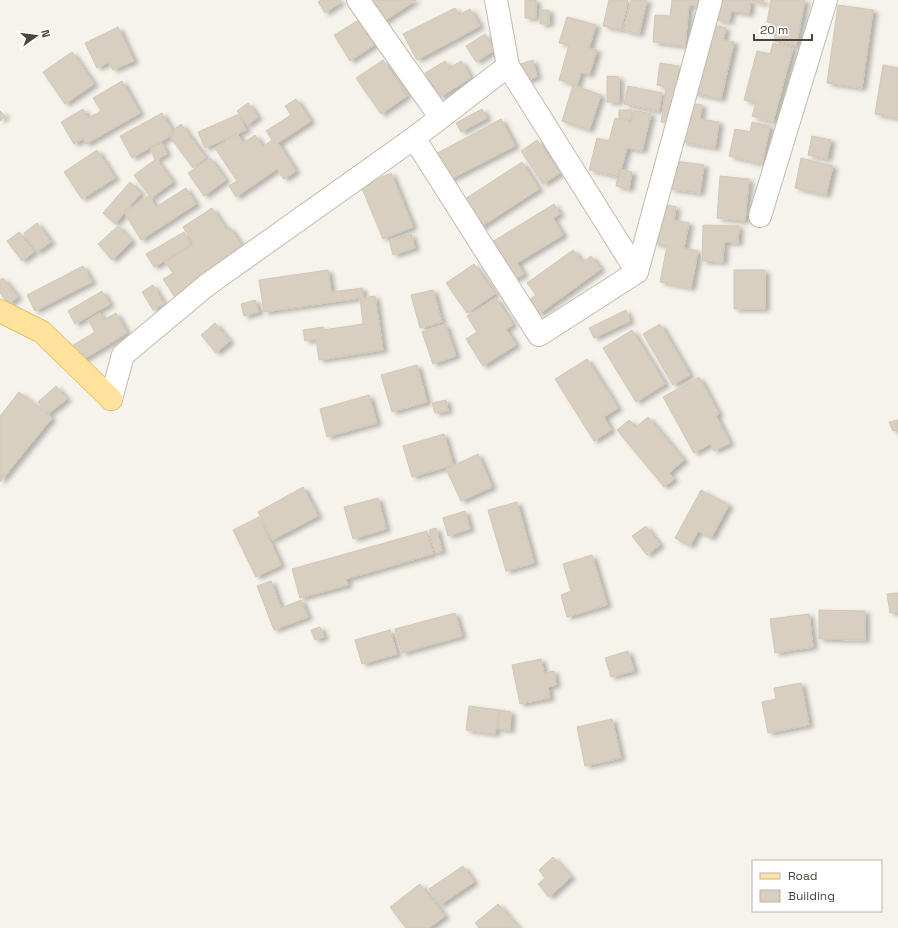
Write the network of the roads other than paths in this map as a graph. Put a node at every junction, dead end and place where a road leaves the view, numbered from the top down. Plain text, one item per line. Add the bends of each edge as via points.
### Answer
1 (358, 0) edge
2 (496, 0) edge
3 (711, 0) edge
4 (826, 0) edge
5 (508, 66) junction
6 (440, 117) junction
7 (414, 138) junction
8 (760, 216) dead end
9 (637, 272) junction
10 (0, 311) edge
11 (111, 400) joint

1 - 6 street
2 - 5 street
3 - 9 street
4 - 8 street
5 - 6 street
5 - 9 street
6 - 7 street
7 - 9 street via 539,335
7 - 11 street via 207,285 123,355
10 - 11 main road via 42,332

